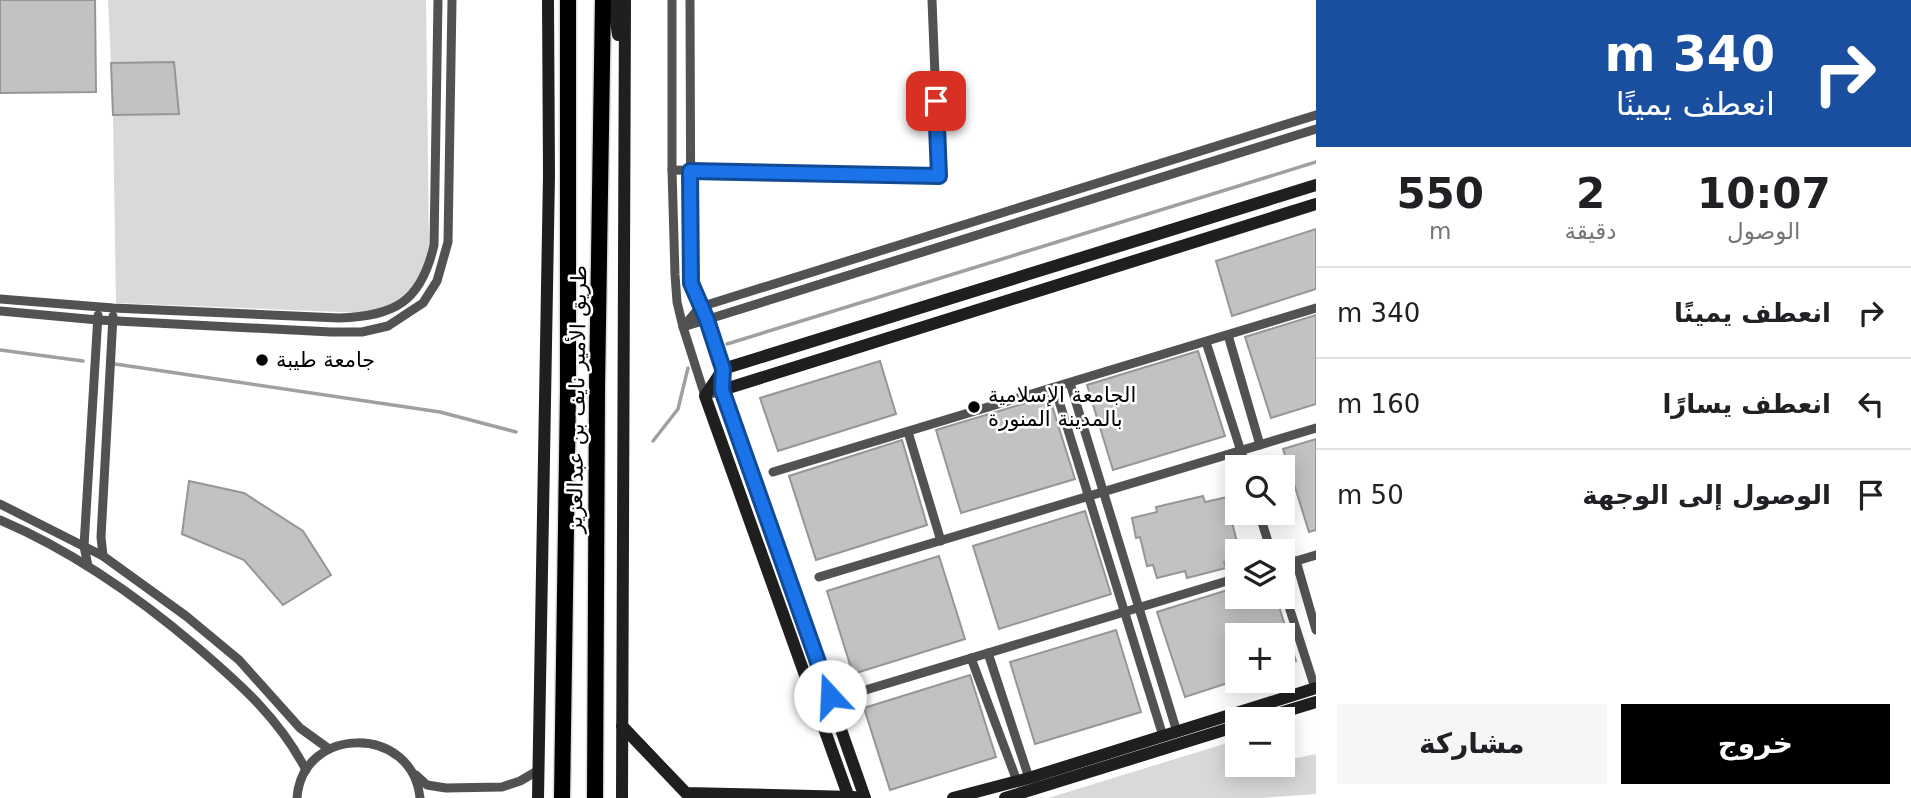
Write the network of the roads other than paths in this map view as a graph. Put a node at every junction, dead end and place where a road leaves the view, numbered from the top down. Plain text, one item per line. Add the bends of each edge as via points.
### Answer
1 (438, 0) edge
2 (452, 0) edge
3 (548, 0) edge
4 (568, 0) edge
5 (603, 0) edge
6 (613, 0) edge
7 (625, 0) edge
8 (672, 0) edge
9 (690, 0) edge
10 (932, 0) edge
11 (623, 77) junction
12 (1316, 115) edge
13 (1316, 129) edge
14 (672, 170) junction
15 (690, 171) junction
16 (1316, 185) edge
17 (1316, 204) edge
18 (0, 299) edge
19 (98, 307) junction
20 (700, 307) junction
21 (113, 308) junction
22 (1316, 308) edge
23 (0, 311) edge
24 (98, 320) junction
25 (112, 320) junction
26 (707, 320) junction
27 (683, 327) junction
28 (1228, 335) junction
29 (1206, 342) junction
30 (723, 369) junction
31 (1070, 383) junction
32 (1055, 388) junction
33 (722, 390) junction
34 (705, 396) junction
35 (1316, 428) edge
36 (908, 432) junction
37 (1260, 445) junction
38 (1241, 451) junction
39 (1242, 455) edge
40 (773, 472) dead end
41 (1104, 492) junction
42 (1090, 497) junction
43 (0, 504) edge
44 (0, 520) edge
45 (942, 541) junction
46 (84, 546) junction
47 (103, 555) junction
48 (1316, 555) edge
49 (1296, 561) joint
50 (88, 566) junction
51 (820, 577) dead end
52 (1225, 582) edge
53 (1139, 607) junction
54 (1290, 609) edge
55 (1124, 611) junction
56 (1316, 630) edge
57 (988, 653) junction
58 (971, 658) junction
59 (1315, 688) edge
60 (849, 695) dead end
61 (1316, 702) edge
62 (1295, 708) edge
63 (622, 726) junction
64 (1225, 730) edge
65 (1177, 732) junction
66 (1163, 736) junction
67 (329, 749) junction
68 (306, 770) junction
69 (539, 770) junction
70 (412, 772) junction
71 (1023, 779) junction
72 (686, 795) edge
73 (851, 797) edge
74 (297, 798) edge
75 (420, 798) edge
76 (538, 798) edge
77 (562, 798) edge
78 (595, 798) edge
79 (622, 798) edge
80 (865, 798) edge
81 (953, 798) edge
82 (1005, 798) edge

1 - 21 street via 434,245 430,264 406,300 385,313 339,318
2 - 25 street via 448,242 437,281 423,303 388,326 362,332
3 - 69 main road
4 - 77 highway, طريق الأمير نايف بن عبدالعزيز
5 - 78 highway, طريق الأمير نايف بن عبدالعزيز
6 - 11 main road
7 - 11 main road
8 - 14 street
9 - 15 street
10 - 15 street via 939,176
11 - 63 main road
12 - 20 street
13 - 26 street
14 - 15 street
14 - 27 street via 675,275
15 - 20 street via 691,283
16 - 30 main road
17 - 33 main road
18 - 19 street
19 - 21 street
19 - 24 street
20 - 26 street
20 - 27 street
21 - 25 street
22 - 28 street
23 - 24 street
24 - 25 street
24 - 46 street
25 - 47 street
26 - 27 street
26 - 30 street
27 - 34 street
28 - 29 street
28 - 37 street
29 - 31 street
29 - 38 street
30 - 33 street
30 - 34 main road
31 - 32 street
31 - 41 street
32 - 36 street
32 - 42 street
33 - 34 street
33 - 80 main road
34 - 73 main road
35 - 37 street
36 - 40 street
36 - 45 street
37 - 38 street
38 - 39 street
38 - 41 street
41 - 42 street
41 - 53 street
42 - 45 street
42 - 55 street
43 - 46 street
44 - 50 street
45 - 51 street
46 - 47 street
46 - 50 street
47 - 67 street via 239,660 300,728
48 - 49 street
49 - 56 street
50 - 68 street via 162,617 240,685 291,742
52 - 53 street
53 - 55 street
53 - 65 street
54 - 59 street
55 - 57 street
55 - 66 street
57 - 58 street
57 - 71 street
58 - 60 street
58 - 71 street
59 - 65 main road
61 - 62 main road
63 - 72 main road
63 - 79 main road
64 - 82 main road
65 - 66 main road
66 - 71 main road
67 - 68 street
67 - 70 street via 365,742 399,756
68 - 74 street
69 - 70 street via 502,788 427,785
69 - 76 main road
70 - 75 street
71 - 81 main road
72 - 73 main road

